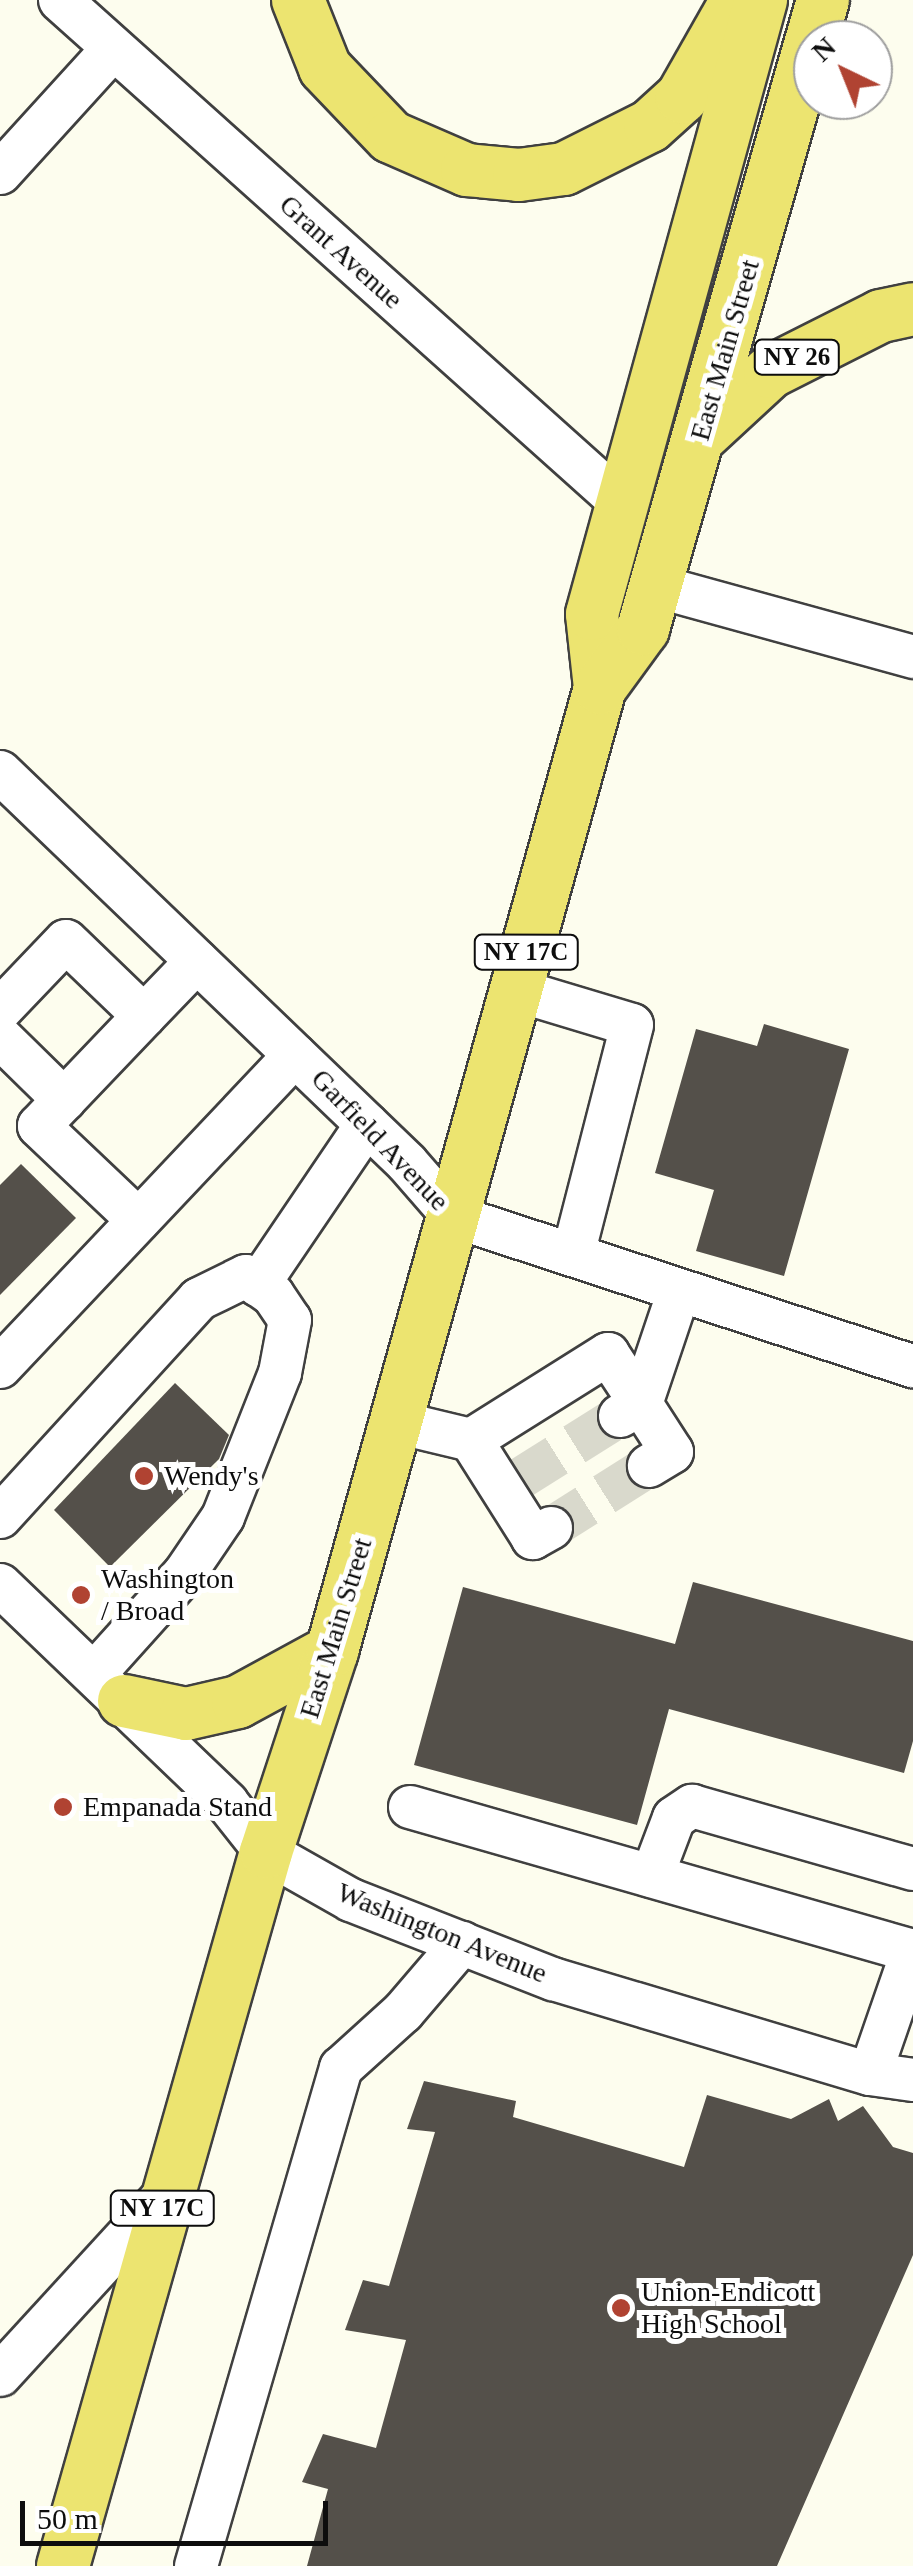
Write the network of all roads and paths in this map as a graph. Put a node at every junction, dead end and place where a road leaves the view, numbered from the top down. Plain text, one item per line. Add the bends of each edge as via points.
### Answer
1 (60, 0) edge
2 (298, 0) edge
3 (737, 0) edge
4 (760, 0) edge
5 (823, 0) edge
6 (113, 49) junction
7 (0, 173) edge
8 (913, 309) edge
9 (700, 437) junction
10 (623, 504) junction
11 (656, 586) junction
12 (913, 657) edge
13 (600, 688) junction
14 (0, 772) edge
15 (197, 961) junction
16 (516, 990) junction
17 (0, 1010) edge
18 (144, 1016) junction
19 (0, 1037) edge
20 (295, 1055) junction
21 (64, 1100) junction
22 (367, 1124) junction
23 (453, 1216) junction
24 (138, 1220) junction
25 (573, 1255) junction
26 (258, 1285) junction
27 (680, 1291) junction
28 (913, 1366) edge
29 (0, 1367) edge
30 (631, 1410) junction
31 (396, 1422) junction
32 (471, 1440) junction
33 (648, 1466) tunnel mouth
34 (0, 1517) edge
35 (551, 1528) dead end
36 (0, 1584) edge
37 (332, 1650) junction
38 (110, 1687) junction
39 (410, 1807) dead end
40 (266, 1852) junction
41 (913, 1868) edge
42 (652, 1876) junction
43 (462, 1943) junction
44 (913, 1950) edge
45 (870, 2074) junction
46 (913, 2080) edge
47 (166, 2194) junction
48 (0, 2375) edge
49 (63, 2566) edge
50 (196, 2566) edge

1 - 6 street, Grant Avenue
2 - 3 main road via 325,68 392,138 467,170 519,175 564,169 650,126 682,97
4 - 10 main road, East Main Street / NY 17C
5 - 9 main road, East Main Street / NY 17C
6 - 7 street
6 - 10 street, Grant Avenue
8 - 9 main road, NY 26 via 881,316 770,372
9 - 11 main road, East Main Street / NY 17C
10 - 13 main road, East Main Street / NY 17C via 592,614
11 - 12 street
11 - 13 main road, East Main Street / NY 17C via 643,629
13 - 16 main road, East Main Street / NY 17C
14 - 15 street, Garfield Avenue
15 - 18 street
15 - 20 street, Garfield Avenue
16 - 23 main road, East Main Street / NY 17C
16 - 25 street via 632,1025
17 - 18 street via 66,942
18 - 21 street
19 - 21 street
20 - 22 street, Garfield Avenue
20 - 24 street
21 - 24 street via 39,1126
22 - 23 street, Garfield Avenue
22 - 26 street
23 - 25 street, Garfield Avenue
23 - 31 main road, East Main Street / NY 17C
24 - 29 street
25 - 27 street, Garfield Avenue
26 - 34 street via 246,1276 199,1299
26 - 38 street via 290,1320 280,1373 224,1517
27 - 28 street, Garfield Avenue
27 - 30 street
30 - 32 street via 608,1354
30 - 33 street via 672,1452
31 - 32 street
31 - 37 main road, East Main Street / NY 17C
32 - 35 street via 511,1483 534,1538
36 - 38 street, Washington Avenue
37 - 38 main road via 238,1702 186,1714
37 - 40 main road, East Main Street / NY 17C
38 - 40 street, Washington Avenue via 227,1803
39 - 42 street
40 - 43 street, Washington Avenue via 351,1900
40 - 47 main road, East Main Street / NY 17C
41 - 42 street via 692,1806 674,1818
42 - 44 street
43 - 45 street, Washington Avenue via 553,1979
43 - 50 street via 403,2012 341,2068
44 - 45 street
45 - 46 street, Washington Avenue
47 - 48 street
47 - 49 main road, East Main Street / NY 17C

